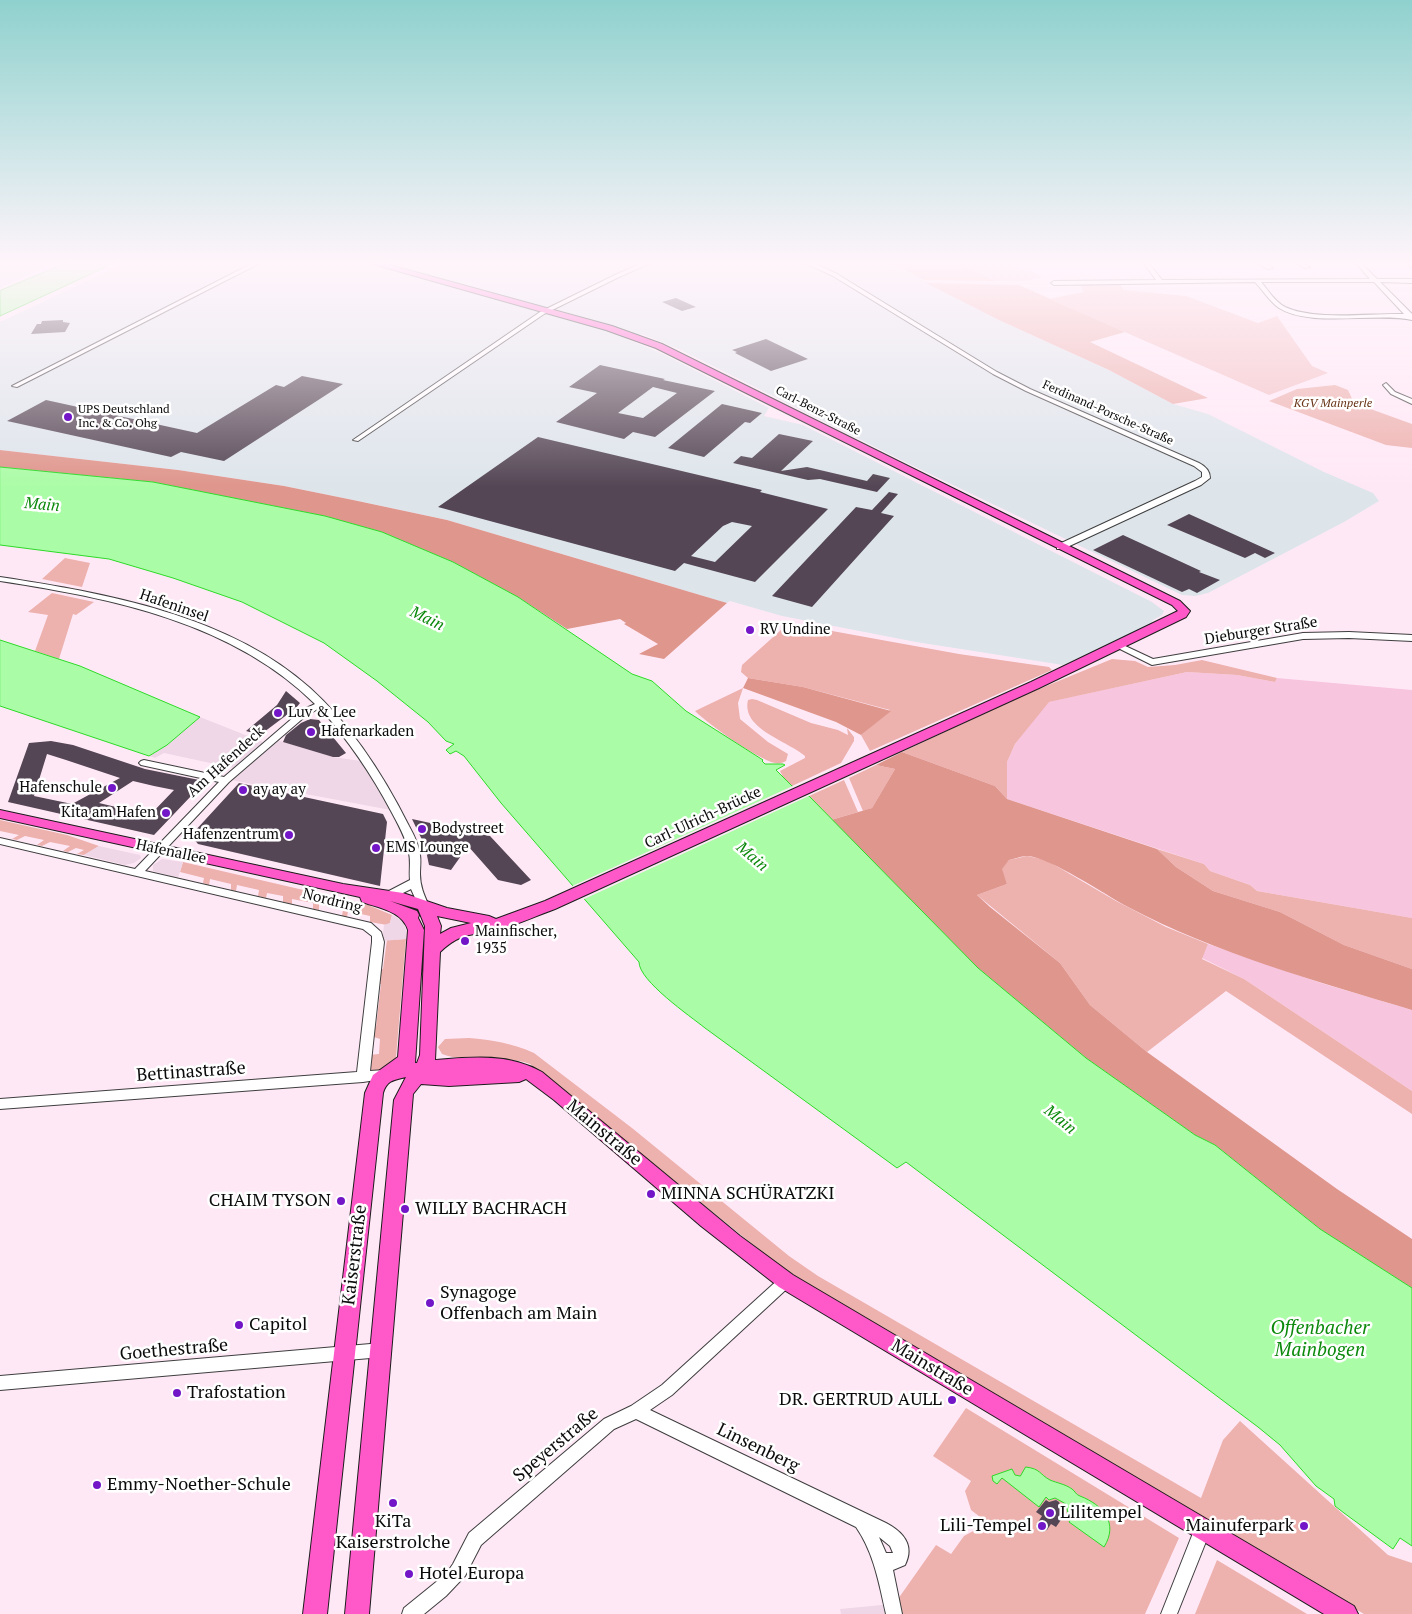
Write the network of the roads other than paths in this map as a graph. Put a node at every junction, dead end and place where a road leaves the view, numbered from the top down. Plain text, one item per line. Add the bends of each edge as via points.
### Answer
1 (114, 336) edge
2 (508, 336) edge
3 (633, 336) edge
4 (934, 336) edge
5 (1386, 385) dead end
6 (15, 386) dead end
7 (1412, 402) edge
8 (356, 440) dead end
9 (1060, 547) junction
10 (0, 578) edge
11 (1184, 610) joint
12 (1412, 638) edge
13 (1118, 646) junction
14 (320, 705) junction
15 (144, 763) dead end
16 (226, 780) junction
17 (0, 814) edge
18 (0, 841) edge
19 (159, 850) junction
20 (137, 873) junction
21 (414, 882) junction
22 (342, 889) junction
23 (391, 895) junction
24 (405, 913) junction
25 (433, 913) junction
26 (510, 921) junction
27 (476, 927) junction
28 (416, 930) junction
29 (432, 950) junction
30 (429, 1045) junction
31 (466, 1066) junction
32 (414, 1069) junction
33 (386, 1075) junction
34 (363, 1077) junction
35 (545, 1084) junction
36 (405, 1091) junction
37 (0, 1104) edge
38 (786, 1281) junction
39 (382, 1350) junction
40 (343, 1354) junction
41 (0, 1383) edge
42 (636, 1411) junction
43 (862, 1521) junction
44 (1203, 1529) junction
45 (883, 1562) junction
46 (314, 1614) edge
47 (357, 1614) edge
48 (410, 1614) edge
49 (894, 1614) edge
50 (1169, 1614) edge
51 (1346, 1614) edge

1 - 6 street
2 - 8 street
3 - 9 main road, Carl-Benz-Straße via 667,350
4 - 9 street, Ferdinand-Porsche-Straße via 995,374 1204,469 1206,478 1198,483
5 - 7 street via 1393,393
9 - 11 main road, Carl-Benz-Straße via 1176,603
10 - 14 street, Hafeninsel via 114,600 197,628 268,661 293,678
11 - 13 main road, Carl-Ulrich-Brücke via 1182,615
12 - 13 street, Dieburger Straße via 1303,636 1152,662
13 - 26 main road, Carl-Ulrich-Brücke
14 - 16 street, Am Hafendeck via 305,712
14 - 21 street, Hafeninsel via 360,752 396,811 414,852
15 - 16 street
16 - 19 street, Am Hafendeck
17 - 19 main road, Hafenallee
18 - 20 street, Nordring
19 - 20 street
19 - 22 main road, Hafenallee
20 - 34 street, Nordring via 358,923 371,929 378,942
21 - 23 street
21 - 25 street
22 - 23 main road, Hafenallee
22 - 24 main road, Hafenallee
23 - 25 main road, Hafenallee
24 - 25 main road, Hafenallee
24 - 28 main road
25 - 26 main road via 484,921
25 - 27 main road, Hafenallee
25 - 28 main road
25 - 29 main road
26 - 27 main road
27 - 29 main road via 448,936
28 - 32 main road
29 - 30 main road
30 - 31 main road, Mainstraße via 443,1060
30 - 32 main road via 428,1059
31 - 32 main road, Mainstraße
31 - 35 main road, Mainstraße via 511,1066 530,1072
32 - 33 main road, Mainstraße
32 - 35 main road, Mainstraße via 433,1079 506,1074
32 - 36 main road
33 - 34 street, Bettinastraße
33 - 36 main road via 396,1080
33 - 40 main road, Kaiserstraße via 377,1083 374,1093
34 - 37 street, Bettinastraße
35 - 38 main road, Mainstraße via 749,1254
36 - 39 main road, Kaiserstraße
38 - 42 street, Speyerstraße via 667,1390
38 - 44 main road, Mainstraße
39 - 40 street, Goethestraße
39 - 47 main road, Kaiserstraße
40 - 41 street, Goethestraße
40 - 46 main road, Kaiserstraße
42 - 43 street, Linsenberg
42 - 48 street, Speyerstraße via 609,1424 475,1539 455,1576
43 - 45 street
43 - 45 street, Linsenberg via 889,1534 900,1545 898,1561
44 - 50 street
44 - 51 main road, Mainstraße
45 - 49 street

